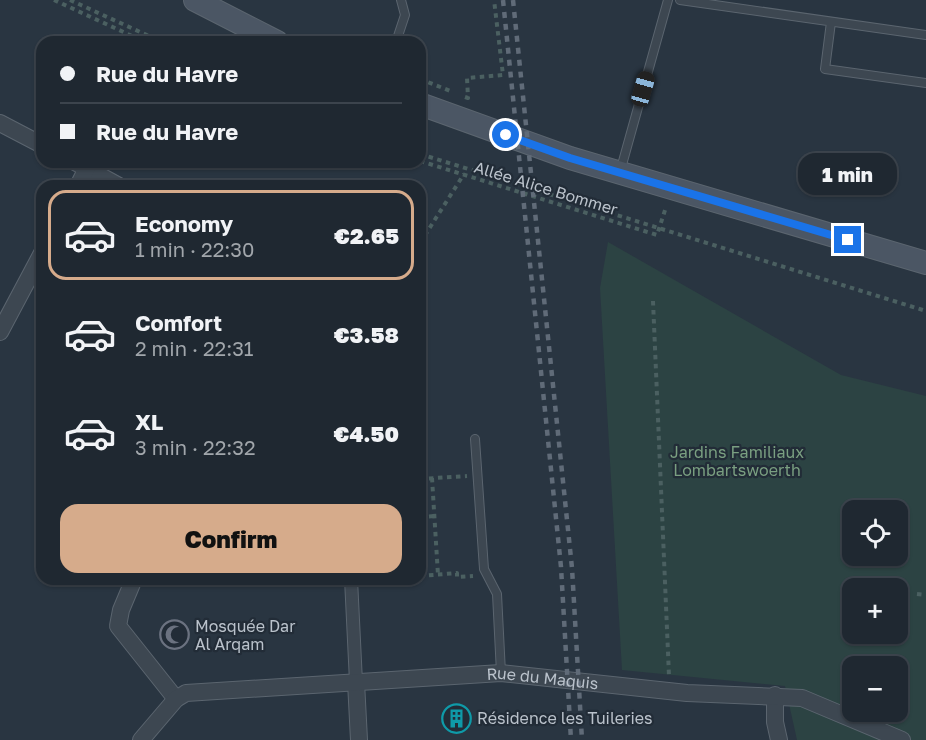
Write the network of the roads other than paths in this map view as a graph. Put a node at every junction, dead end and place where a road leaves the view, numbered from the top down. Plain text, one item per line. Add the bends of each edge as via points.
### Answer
1 (195, 0) edge
2 (401, 0) edge
3 (668, 0) edge
4 (680, 0) edge
5 (831, 22) junction
6 (926, 35) edge
7 (265, 36) edge
8 (398, 36) edge
9 (926, 83) edge
10 (426, 106) edge
11 (0, 123) edge
12 (36, 142) edge
13 (86, 168) edge
14 (620, 172) junction
15 (108, 180) edge
16 (36, 264) edge
17 (926, 264) edge
18 (0, 332) edge
19 (475, 439) dead end
20 (131, 585) edge
21 (351, 585) edge
22 (501, 673) junction
23 (356, 682) junction
24 (775, 695) junction
25 (176, 699) junction
26 (141, 740) edge
27 (359, 740) edge
28 (779, 740) edge
29 (902, 740) edge

1 - 7 main road
2 - 8 lane via 405,15
3 - 14 lane
4 - 5 lane
5 - 6 lane
5 - 9 lane via 825,69
10 - 14 main road
11 - 12 street
13 - 15 street
14 - 17 main road
16 - 18 street
19 - 22 lane via 484,569 497,594
20 - 25 street via 118,626
21 - 23 street
22 - 23 street, Rue du Maquis
22 - 24 street, Rue du Maquis via 669,692
23 - 25 street, Rue du Maquis via 186,693
23 - 27 street
24 - 28 street
24 - 29 street, Rue du Maquis via 802,698
25 - 26 street

